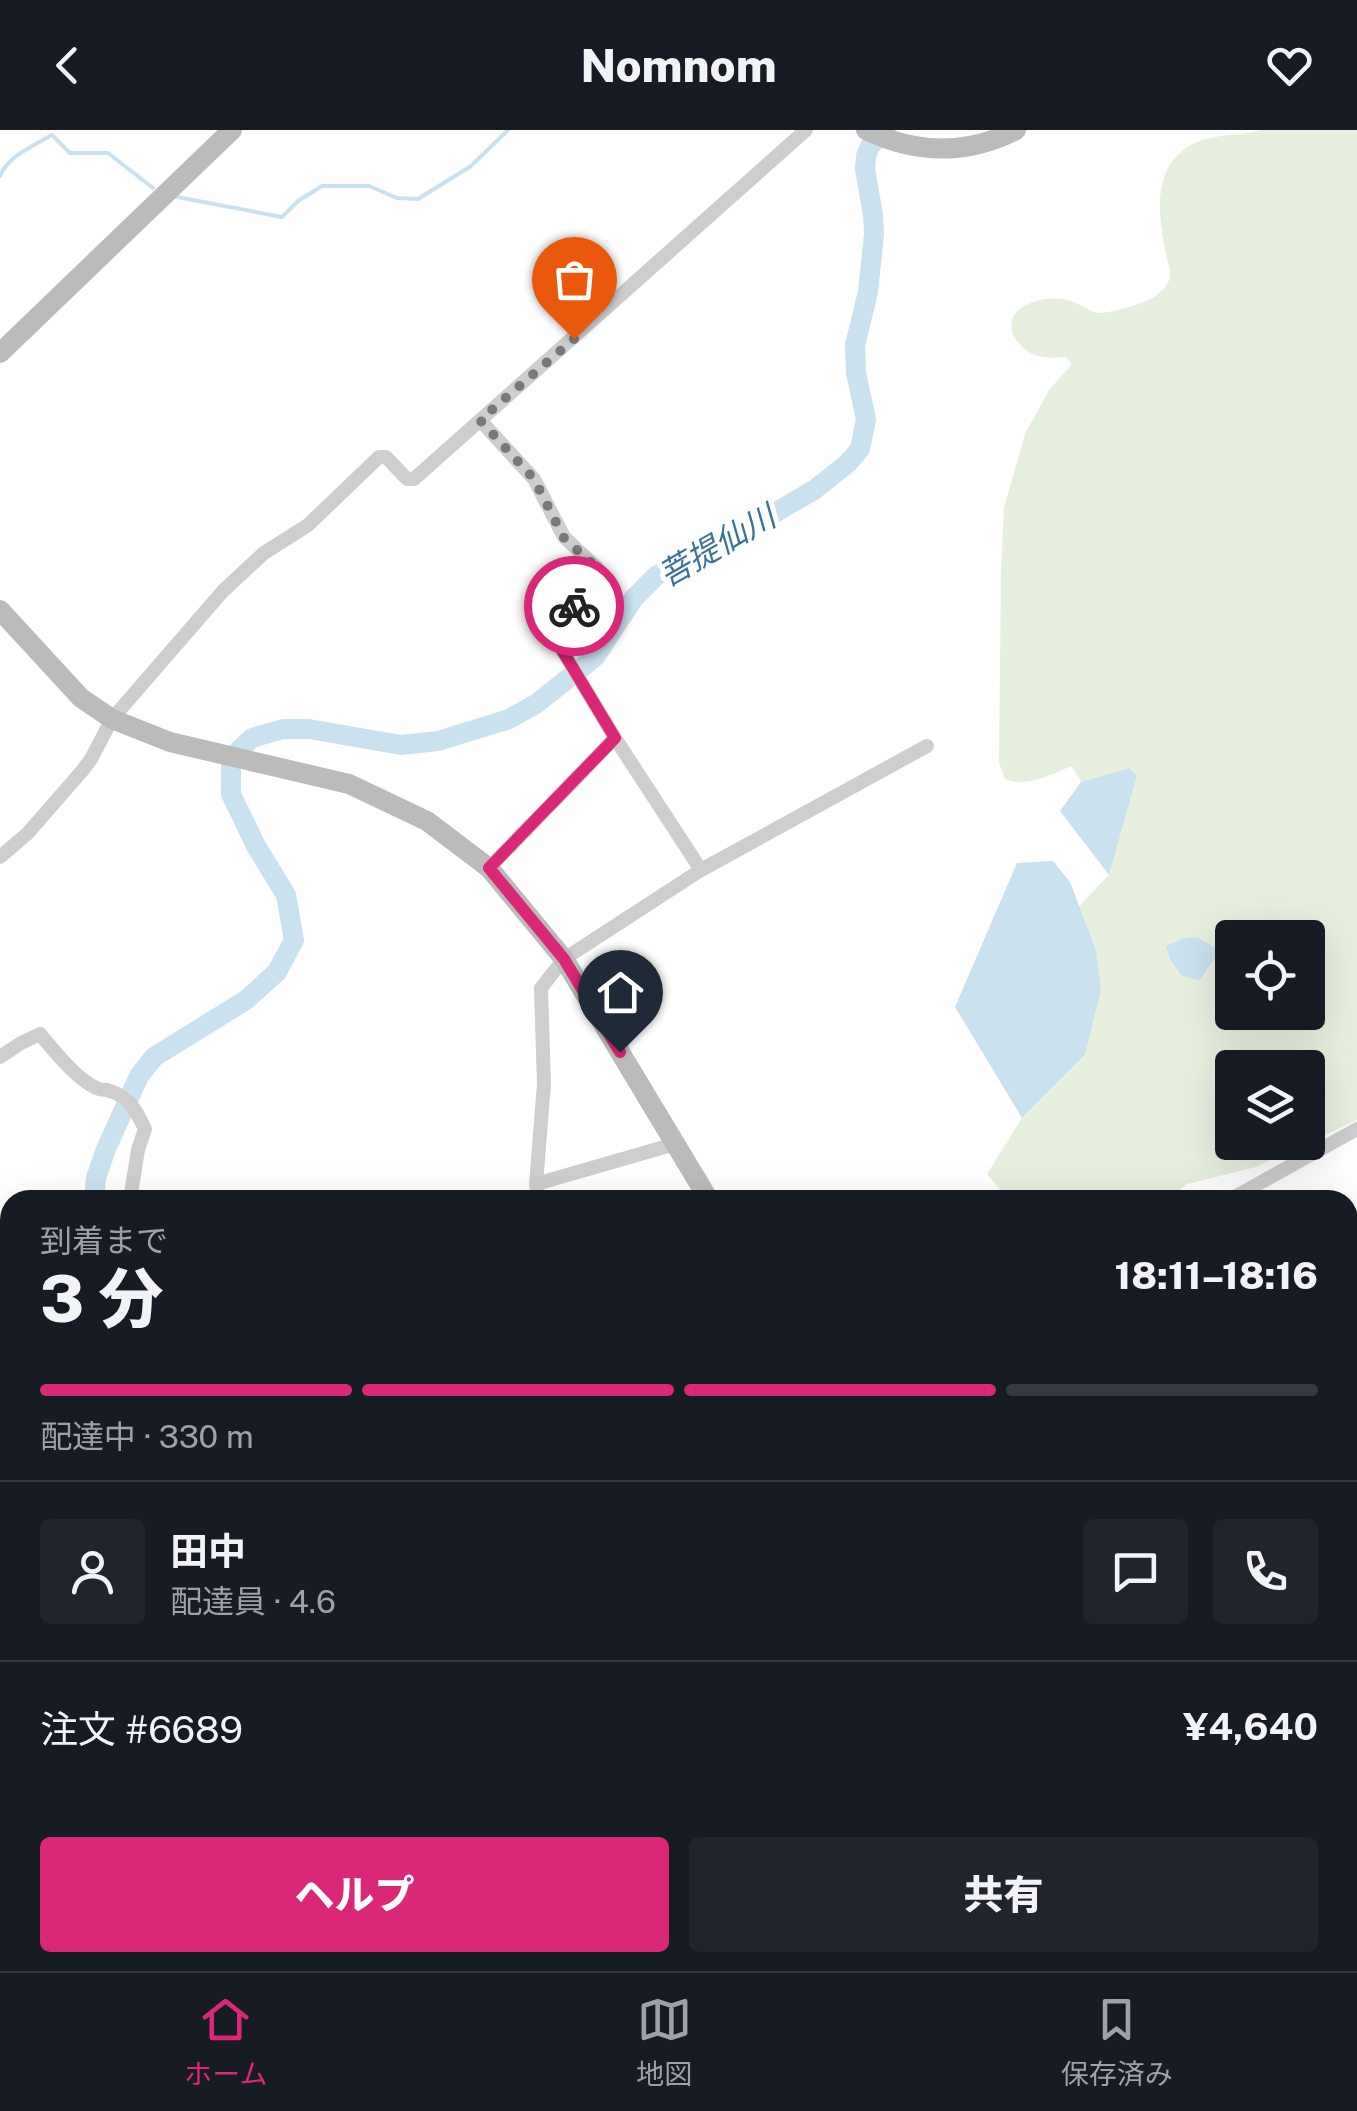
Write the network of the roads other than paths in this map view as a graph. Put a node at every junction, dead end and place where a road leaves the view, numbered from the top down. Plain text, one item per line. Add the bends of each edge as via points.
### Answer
1 (232, 130) edge
2 (806, 130) edge
3 (866, 130) edge
4 (1016, 130) edge
5 (0, 353) edge
6 (480, 420) junction
7 (0, 610) edge
8 (112, 719) junction
9 (615, 738) junction
10 (928, 746) dead end
11 (0, 858) edge
12 (489, 868) junction
13 (701, 870) junction
14 (564, 959) junction
15 (0, 1057) edge
16 (1357, 1129) edge
17 (675, 1144) junction
18 (132, 1190) edge
19 (537, 1190) edge
20 (543, 1190) edge
21 (703, 1190) edge
22 (1247, 1190) edge

1 - 5 street
2 - 6 street
3 - 4 street via 890,141 956,150
6 - 8 street via 411,481 379,456 308,525 224,591
6 - 9 street via 534,479 564,538 597,568 597,585 550,630
7 - 8 street via 80,698
8 - 11 street via 91,760
8 - 12 street via 170,742 349,784 426,821
9 - 12 street
9 - 13 street
10 - 13 street
12 - 14 street
13 - 14 street
14 - 17 street
14 - 19 street via 541,988
15 - 18 street via 40,1034 74,1072 134,1104 145,1128
16 - 22 street
17 - 20 street
17 - 21 street

